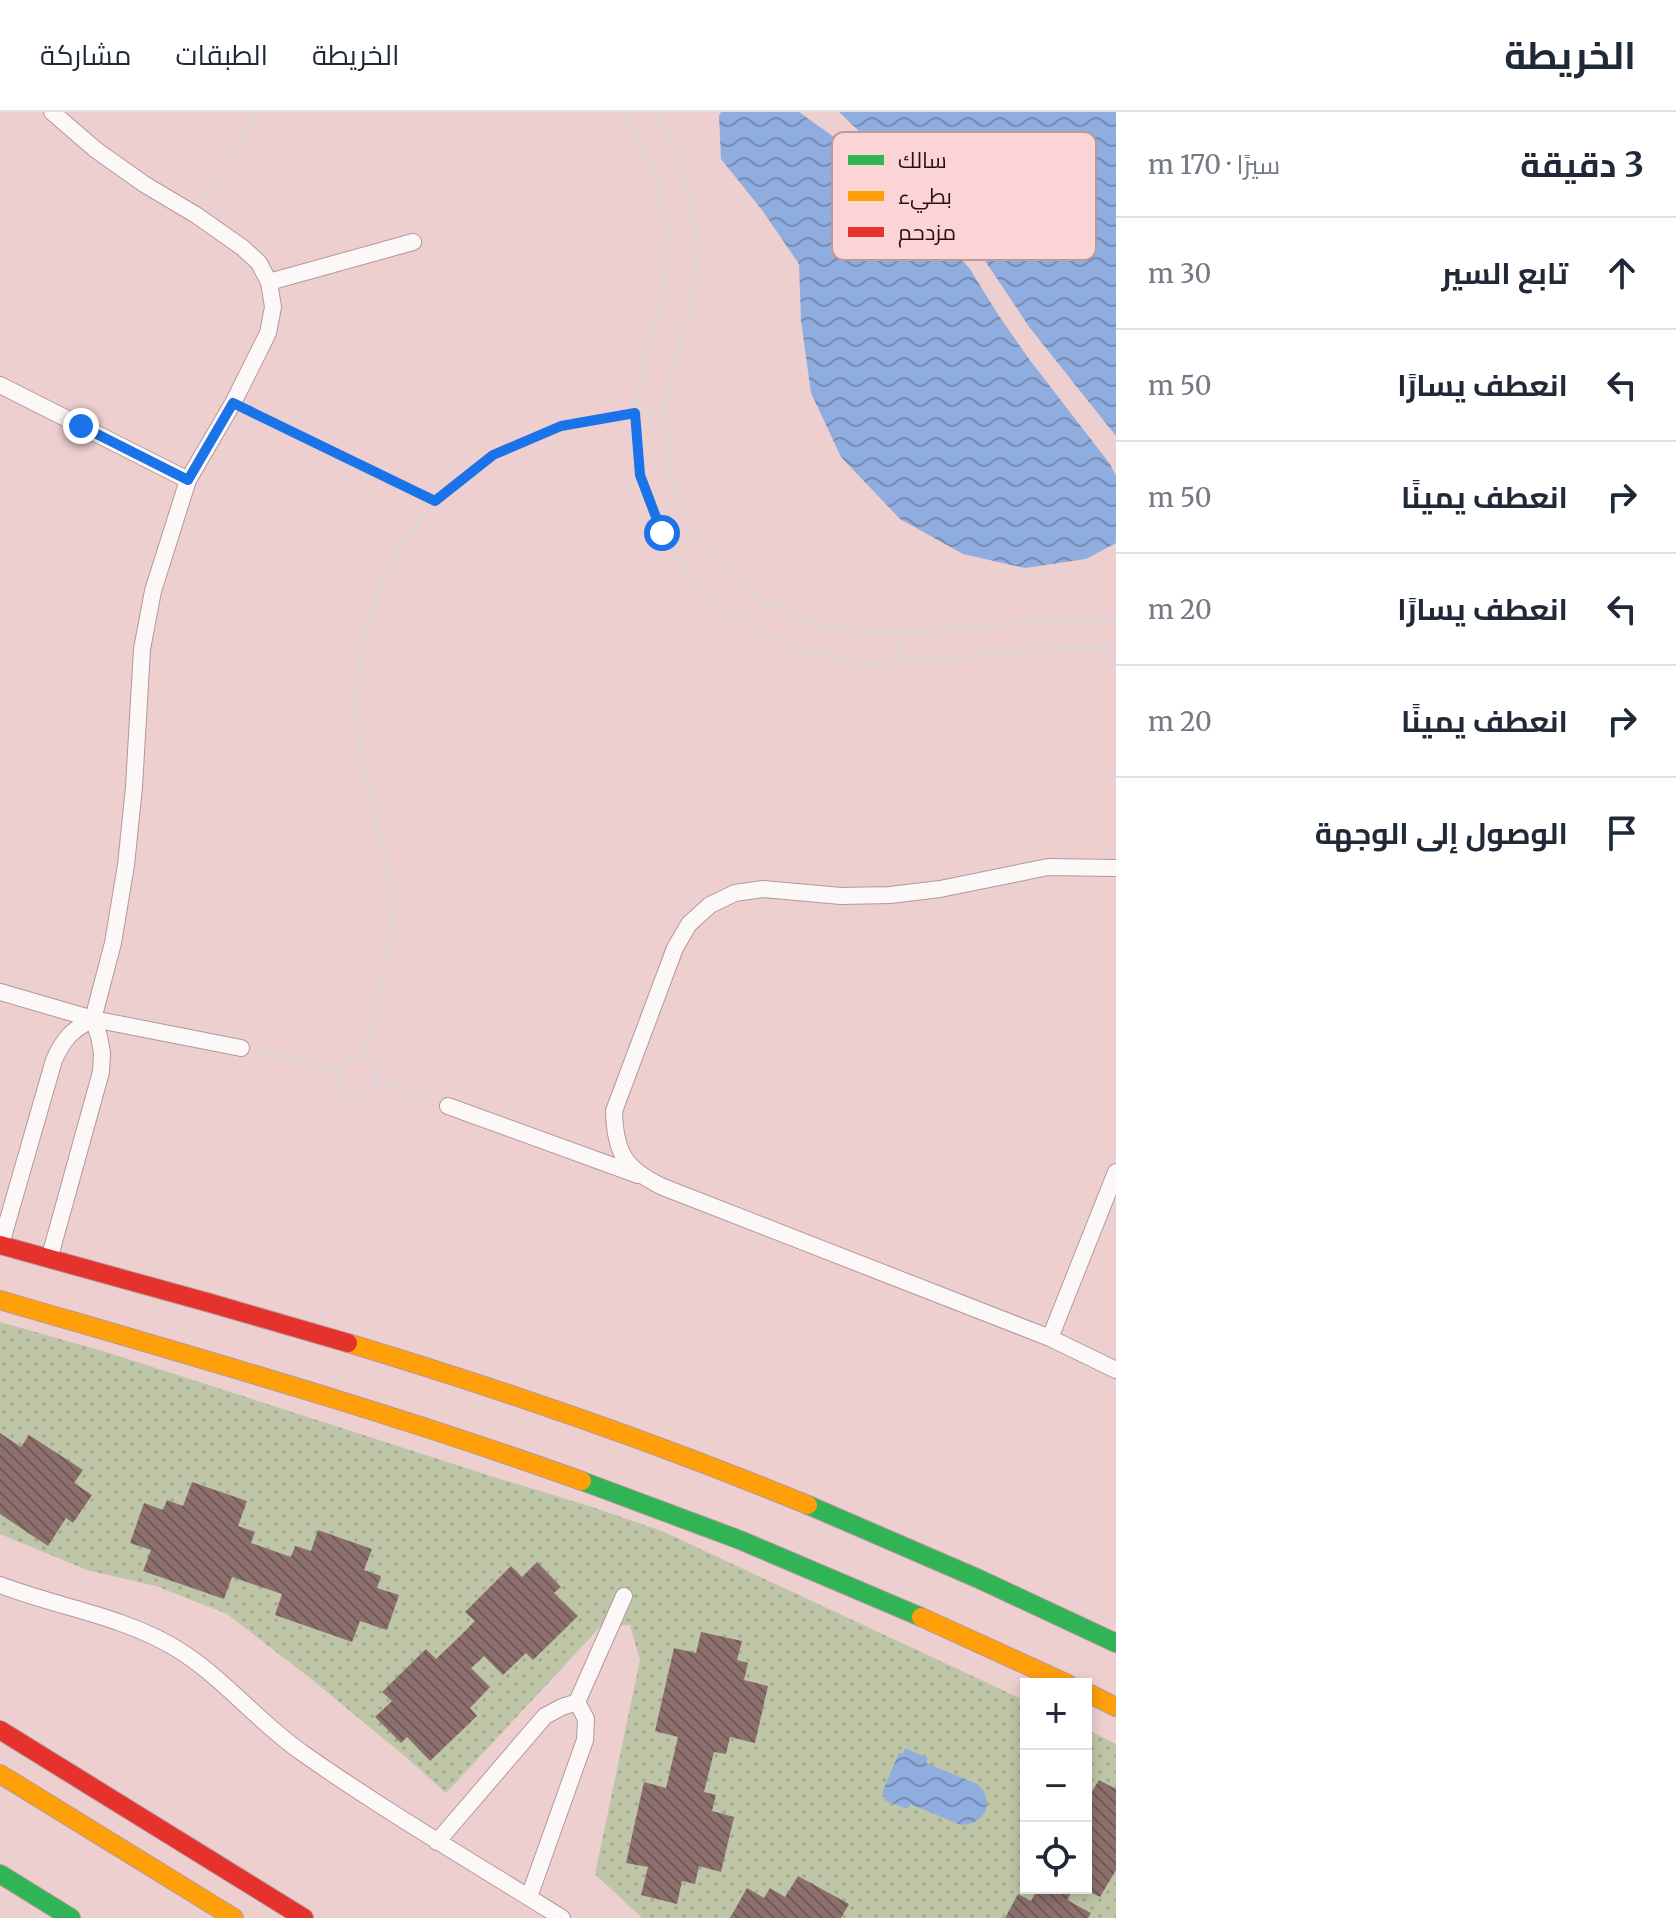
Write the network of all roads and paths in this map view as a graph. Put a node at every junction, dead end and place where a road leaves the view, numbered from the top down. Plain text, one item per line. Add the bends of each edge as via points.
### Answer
1 (52, 112) edge
2 (258, 112) edge
3 (624, 112) edge
4 (658, 112) edge
5 (196, 215) junction
6 (413, 242) dead end
7 (269, 282) junction
8 (0, 385) edge
9 (233, 403) junction
10 (635, 413) junction
11 (664, 414) junction
12 (188, 480) junction
13 (435, 501) junction
14 (1116, 621) edge
15 (899, 632) junction
16 (1116, 650) edge
17 (900, 661) junction
18 (1116, 868) edge
19 (0, 992) edge
20 (93, 1019) junction
21 (241, 1048) joint
22 (362, 1056) junction
23 (338, 1069) junction
24 (376, 1081) junction
25 (448, 1106) joint
26 (1116, 1172) edge
27 (641, 1176) junction
28 (0, 1245) edge
29 (47, 1264) junction
30 (0, 1300) edge
31 (1050, 1338) junction
32 (1116, 1370) edge
33 (0, 1585) edge
34 (624, 1596) dead end
35 (1116, 1643) edge
36 (1056, 1678) edge
37 (1092, 1695) edge
38 (577, 1702) junction
39 (1116, 1707) edge
40 (0, 1730) edge
41 (0, 1774) edge
42 (437, 1842) junction
43 (0, 1874) edge
44 (529, 1897) junction
45 (71, 1918) edge
46 (234, 1918) edge
47 (304, 1918) edge
48 (562, 1918) edge

1 - 5 lane via 96,150
2 - 5 path
3 - 10 path via 655,174 667,233 664,292 645,354
4 - 11 path via 682,165 696,230 693,297
5 - 7 lane via 243,248
6 - 7 lane
7 - 9 lane via 273,307 268,333
8 - 12 lane
9 - 12 lane
9 - 13 path
10 - 11 path
10 - 13 path via 561,426 493,455
10 - 17 path via 640,475 662,533 697,584 744,624 801,651 862,663
11 - 15 path via 669,468 678,494 688,520 719,565 761,600 810,623 864,633
12 - 20 lane via 147,620 126,865
13 - 22 path via 402,545 377,593 362,646 356,700 360,754 388,866 391,926
14 - 15 path via 1053,619
15 - 17 path
16 - 17 path via 1054,648
18 - 27 lane via 1048,867 890,895 763,889 735,893 710,905 689,924 675,948 614,1111 614,1135 624,1158
19 - 20 lane
20 - 21 lane
20 - 28 lane via 62,1042 54,1060
20 - 29 lane via 101,1072
21 - 23 path
22 - 23 path via 353,1056
22 - 24 path via 371,1062
23 - 24 path via 337,1079 351,1095 371,1090
24 - 25 path
25 - 27 lane
26 - 31 lane
27 - 31 lane
28 - 29 main road
29 - 35 main road via 324,1336 559,1410 902,1544
30 - 36 main road via 37,1304 595,1485 766,1550
31 - 32 lane
33 - 42 lane via 119,1621 172,1646 220,1680 303,1753
34 - 38 lane
37 - 39 main road
38 - 42 lane via 545,1716
38 - 44 lane via 586,1719 585,1740
40 - 47 main road
41 - 46 main road
42 - 44 lane
43 - 45 main road
44 - 48 lane

